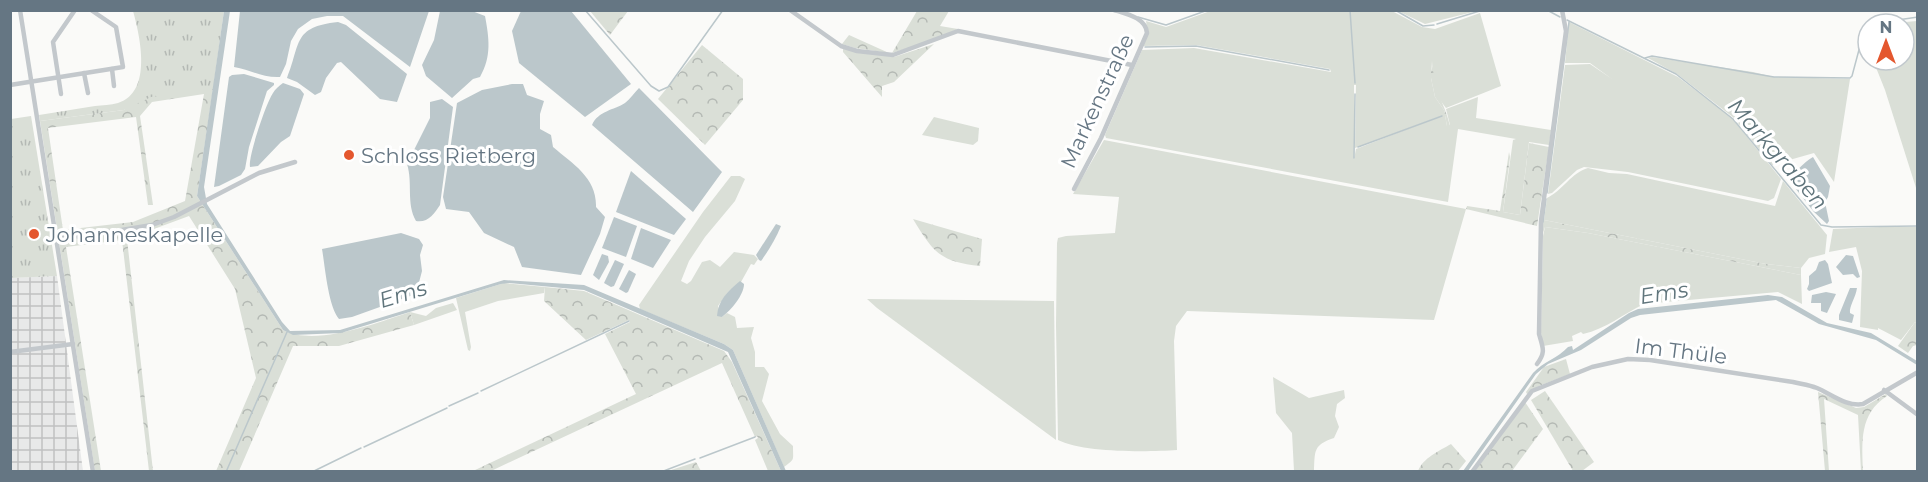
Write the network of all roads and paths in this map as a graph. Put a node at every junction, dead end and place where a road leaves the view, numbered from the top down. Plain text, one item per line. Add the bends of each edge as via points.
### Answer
1 (20, 10) edge
2 (75, 10) edge
3 (91, 10) edge
4 (790, 10) edge
5 (1114, 10) edge
6 (1562, 10) edge
7 (1132, 65) junction
8 (112, 69) junction
9 (84, 73) junction
10 (58, 77) junction
11 (31, 82) junction
12 (10, 85) edge
13 (114, 86) dead end
14 (88, 93) dead end
15 (61, 94) dead end
16 (295, 162) dead end
17 (1074, 189) dead end
18 (56, 238) junction
19 (73, 344) junction
20 (10, 352) edge
21 (1538, 364) dead end
22 (1917, 372) edge
23 (1884, 390) junction
24 (1917, 415) edge
25 (93, 471) edge
26 (1472, 471) edge

1 - 11 street
2 - 10 street via 53,42
3 - 8 street via 116,27 123,67
4 - 7 street via 841,46 857,51 893,55 958,31
5 - 7 street, Markenstraße via 1147,27
6 - 21 street via 1566,31 1541,221 1539,334 1544,351
7 - 17 street, Markenstraße
8 - 9 street
8 - 13 street
9 - 10 street
9 - 14 street
10 - 11 street
10 - 15 street
11 - 12 street
11 - 18 street
16 - 18 street via 259,173 174,217 141,227
18 - 19 street
19 - 20 street
19 - 25 street
22 - 23 street, Im Thüle
23 - 24 street
23 - 26 street, Im Thüle via 1863,404 1854,405 1815,387 1793,382 1628,359 1580,371 1532,391

